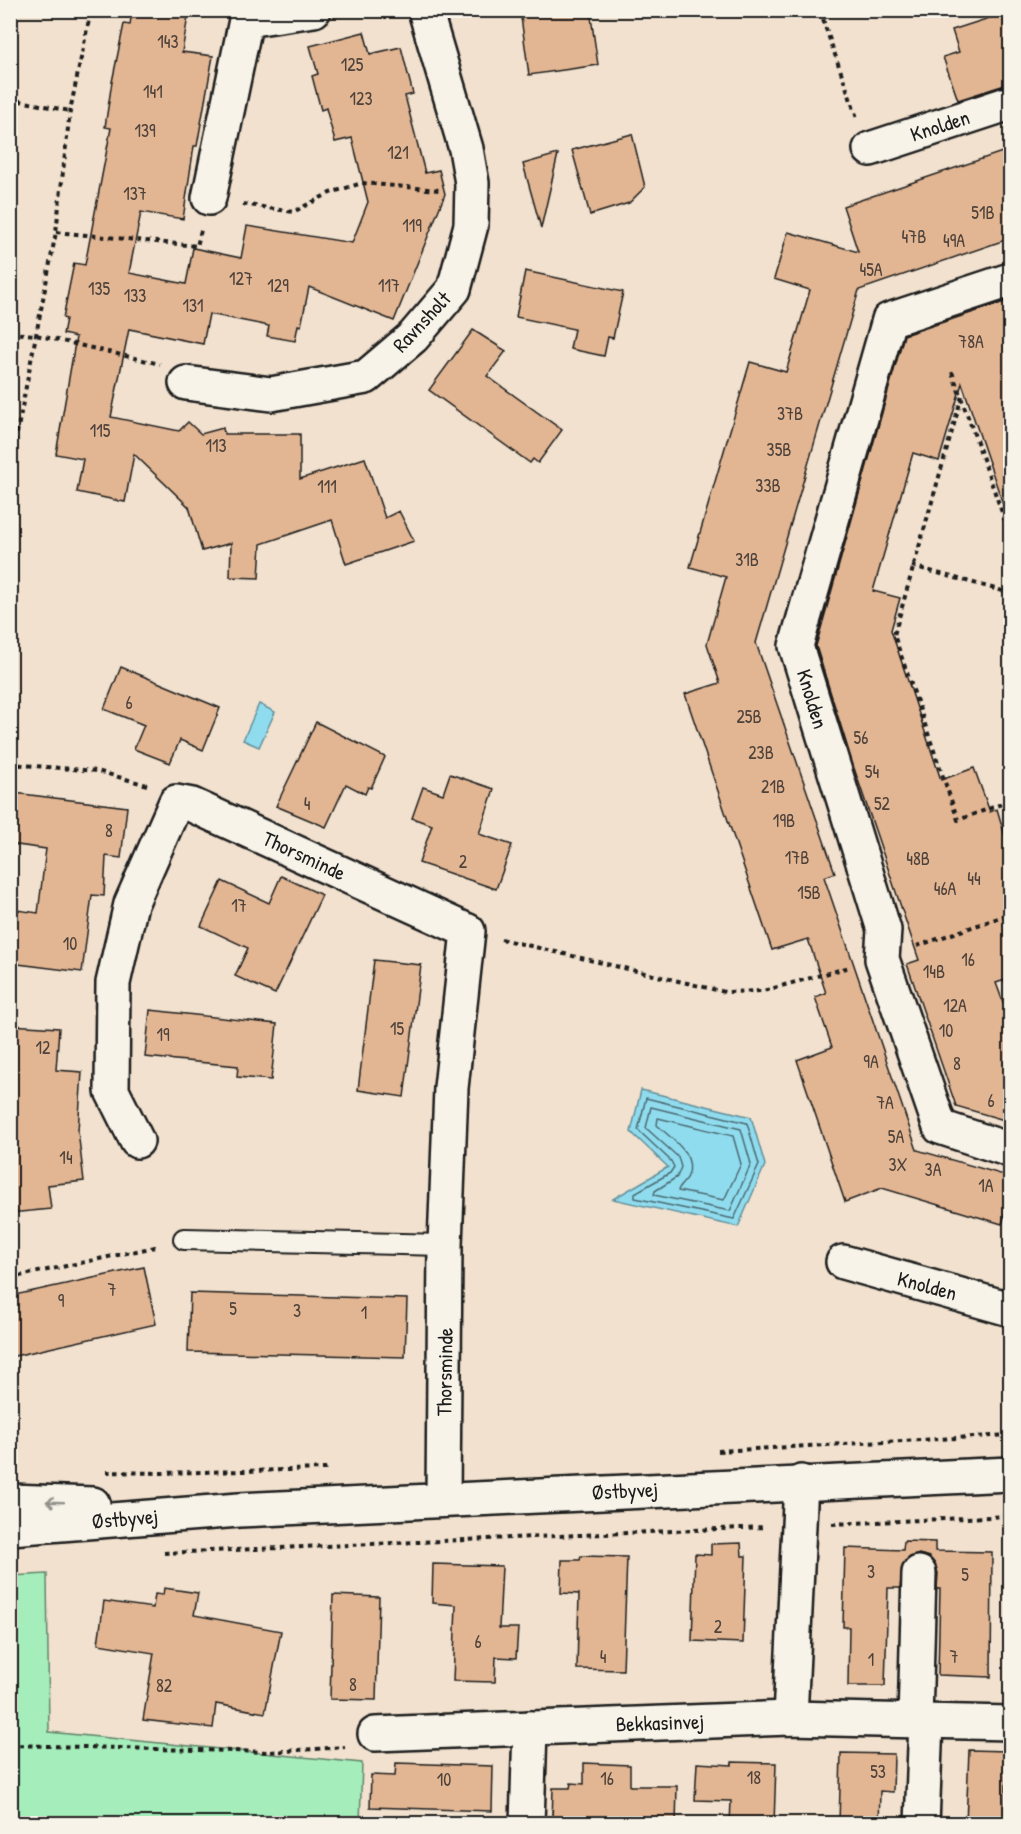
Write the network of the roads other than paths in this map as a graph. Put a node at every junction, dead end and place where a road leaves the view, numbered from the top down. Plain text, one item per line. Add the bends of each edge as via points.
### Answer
1 (314, 10) edge
2 (424, 10) edge
3 (1011, 102) edge
4 (870, 149) road end
5 (209, 198) road end
6 (1011, 280) edge
7 (186, 382) road end
8 (137, 1141) dead end
9 (1011, 1150) edge
10 (184, 1239) dead end
11 (445, 1245) junction
12 (843, 1262) dead end
13 (1011, 1309) edge
14 (1011, 1474) edge
15 (801, 1482) junction
16 (443, 1500) junction
17 (10, 1501) edge
18 (239, 1510) junction
19 (10, 1528) edge
20 (919, 1573) dead end
21 (790, 1718) junction
22 (920, 1721) junction
23 (1011, 1723) edge
24 (530, 1728) junction
25 (375, 1734) road end
26 (527, 1824) edge
27 (922, 1824) edge

1 - 5 street via 246,21
2 - 7 street, Ravnsholt via 466,149 472,183 471,225 454,290 413,337 366,377 271,394
3 - 4 street, Knolden
6 - 9 street, Knolden via 889,320 796,646 884,930 882,959 940,1127
8 - 11 street, Thorsminde via 112,1091 113,983 131,904 176,802 192,805 468,931 451,1088
10 - 11 lane
11 - 16 street, Thorsminde
12 - 13 street, Knolden
14 - 15 street, Østbyvej
15 - 16 street, Østbyvej
15 - 21 street
16 - 18 street, Østbyvej
18 -> 17 street, Østbyvej
18 - 19 street, Østbyvej
20 - 22 street
21 - 22 street, Bekkasinvej
21 - 24 street, Bekkasinvej
22 - 23 street, Bekkasinvej
22 - 27 street
24 - 25 street, Bekkasinvej
24 - 26 street

